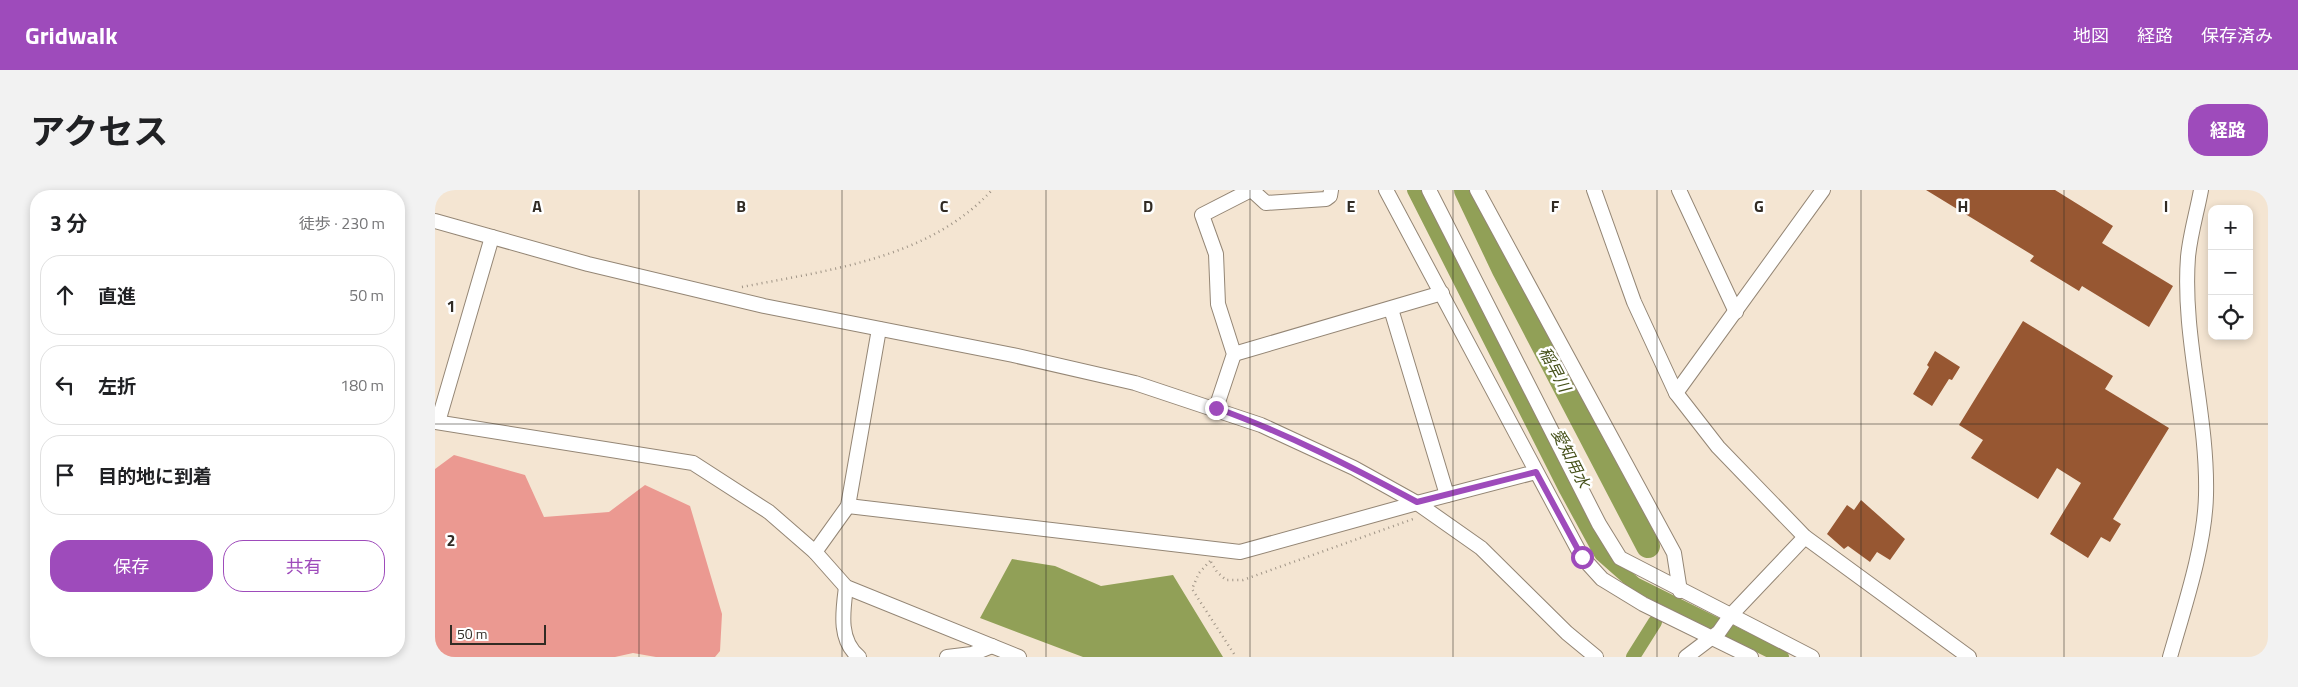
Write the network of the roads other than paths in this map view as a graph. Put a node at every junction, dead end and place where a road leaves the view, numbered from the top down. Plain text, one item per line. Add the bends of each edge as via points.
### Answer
1 (1331, 190) edge
2 (1386, 190) edge
3 (1429, 190) edge
4 (1477, 190) edge
5 (1594, 190) edge
6 (1679, 190) edge
7 (1823, 190) edge
8 (2201, 190) edge
9 (435, 221) edge
10 (492, 237) junction
11 (1442, 293) junction
12 (1391, 308) junction
13 (1736, 312) junction
14 (879, 329) junction
15 (1234, 354) junction
16 (1676, 393) junction
17 (1216, 408) junction
18 (437, 422) edge
19 (1536, 472) junction
20 (1447, 495) junction
21 (1417, 502) junction
22 (848, 506) junction
23 (1805, 537) junction
24 (815, 552) junction
25 (846, 587) junction
26 (1680, 591) junction
27 (1731, 616) junction
28 (1715, 635) junction
29 (991, 646) junction
30 (859, 657) edge
31 (947, 657) edge
32 (1019, 657) edge
33 (1596, 657) edge
34 (1685, 657) edge
35 (1751, 657) edge
36 (1812, 657) edge
37 (1969, 657) edge
38 (2170, 657) edge

1 - 15 street via 1326,198 1266,203 1249,190 1202,215 1216,254 1218,304
2 - 11 street
3 - 26 street via 1603,531 1620,558
4 - 26 street via 1674,553
5 - 16 street via 1634,302
6 - 13 street
7 - 13 street
8 - 38 street via 2188,266 2190,323 2206,450 2206,497 2201,539
9 - 10 street
10 - 14 street via 701,291
10 - 18 street
11 - 12 street
11 - 19 street
12 - 15 street
12 - 20 street
13 - 16 street
14 - 17 street via 1125,380
14 - 22 street
15 - 17 street
16 - 23 street via 1718,446
17 - 21 street via 1261,424
18 - 24 street via 693,463 769,512
19 - 20 street
19 - 28 street via 1582,557 1602,579 1643,604
20 - 21 street
21 - 22 street via 1240,552 1213,555
21 - 33 street via 1481,548 1567,633
22 - 24 street
23 - 27 street
23 - 37 street
24 - 25 street
25 - 29 street
25 - 30 street via 841,620 852,651
26 - 27 street
27 - 28 street
27 - 36 street
28 - 34 street
28 - 35 street
29 - 31 street via 971,654
29 - 32 street

